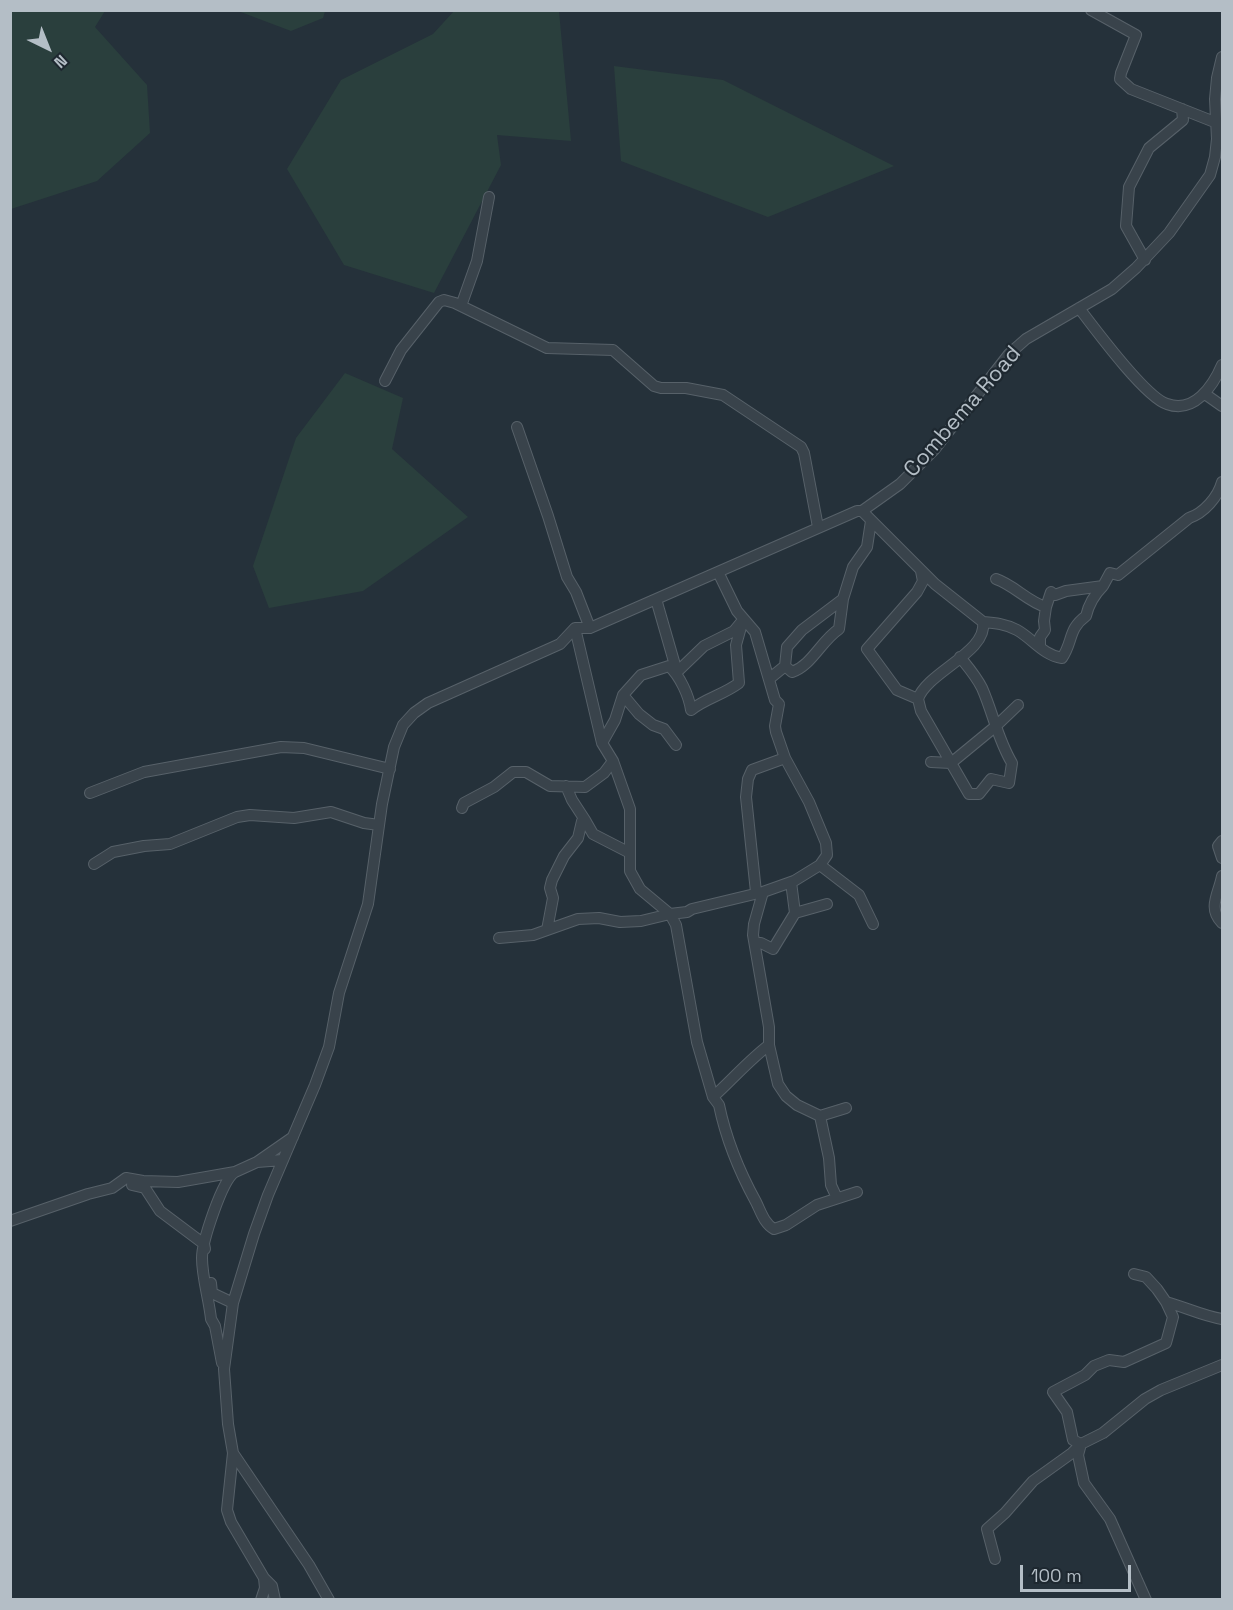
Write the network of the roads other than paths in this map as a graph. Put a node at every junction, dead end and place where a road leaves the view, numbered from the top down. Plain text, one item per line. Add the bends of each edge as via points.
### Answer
1 (1091, 10) edge
2 (1222, 57) edge
3 (1182, 109) junction
4 (1216, 123) junction
5 (489, 197) dead end
6 (1144, 260) junction
7 (461, 306) junction
8 (1079, 308) junction
9 (1222, 365) edge
10 (385, 381) dead end
11 (1205, 394) junction
12 (1222, 406) edge
13 (517, 427) dead end
14 (1222, 482) edge
15 (862, 512) junction
16 (871, 521) junction
17 (818, 527) junction
18 (921, 571) junction
19 (718, 572) junction
20 (996, 579) dead end
21 (1103, 586) junction
22 (656, 599) junction
23 (843, 599) junction
24 (1046, 607) junction
25 (743, 620) junction
26 (983, 622) junction
27 (575, 628) junction
28 (590, 628) junction
29 (1040, 647) junction
30 (960, 657) junction
31 (785, 666) junction
32 (677, 672) junction
33 (769, 679) junction
34 (623, 695) junction
35 (918, 699) junction
36 (1018, 705) dead end
37 (996, 726) junction
38 (602, 743) junction
39 (676, 745) dead end
40 (785, 758) junction
41 (613, 761) junction
42 (931, 762) dead end
43 (951, 763) junction
44 (390, 769) junction
45 (566, 786) junction
46 (90, 793) dead end
47 (462, 808) dead end
48 (585, 820) junction
49 (379, 825) junction
50 (1222, 841) edge
51 (630, 853) junction
52 (1222, 858) edge
53 (94, 864) dead end
54 (820, 864) junction
55 (1222, 876) edge
56 (791, 882) junction
57 (759, 892) junction
58 (827, 904) dead end
59 (795, 913) junction
60 (670, 914) junction
61 (1222, 923) edge
62 (873, 924) dead end
63 (546, 930) junction
64 (499, 938) dead end
65 (755, 943) junction
66 (769, 1044) junction
67 (713, 1097) junction
68 (846, 1108) dead end
69 (820, 1116) junction
70 (293, 1137) junction
71 (282, 1160) junction
72 (256, 1162) junction
73 (235, 1172) junction
74 (112, 1188) junction
75 (857, 1192) dead end
76 (837, 1198) junction
77 (10, 1221) edge
78 (204, 1244) junction
79 (1134, 1275) dead end
80 (1166, 1302) junction
81 (233, 1303) junction
82 (1222, 1319) edge
83 (1222, 1365) edge
84 (224, 1369) junction
85 (1081, 1444) junction
86 (232, 1454) junction
87 (995, 1559) dead end
88 (264, 1578) junction
89 (261, 1599) edge
90 (275, 1599) edge
91 (329, 1599) edge
92 (1146, 1599) edge

1 - 3 street via 1136,34 1121,73 1125,85
2 - 4 street, Combema Road via 1215,99
3 - 4 street
3 - 6 street via 1183,120 1149,148 1129,187 1126,226
4 - 6 street, Combema Road via 1218,139 1210,175 1169,233
5 - 7 street via 483,238
6 - 8 street, Combema Road via 1112,289
7 - 10 street via 448,300 439,302 401,350
7 - 17 street via 547,348 613,350 654,386 716,393 735,402 801,447
8 - 11 street via 1156,397 1180,406
8 - 15 street, Combema Road via 1026,339 1009,354 934,450 900,484
9 - 11 street
11 - 12 street
13 - 28 street via 567,577
14 - 21 street via 1199,515 1189,518 1118,575 1110,573
15 - 16 street
15 - 17 street, Combema Road
16 - 18 street
16 - 23 street via 867,547 853,567
17 - 19 street, Combema Road
18 - 26 street
18 - 35 street via 923,581 917,592 867,649 897,690
19 - 22 street, Combema Road
19 - 25 street
20 - 24 street
21 - 24 street via 1055,595 1051,592
21 - 29 street via 1095,593 1086,616 1077,622 1062,658 1051,656
22 - 28 street, Combema Road
22 - 32 street
23 - 31 street via 802,630 787,647
23 - 31 street via 839,629 804,668 792,672
24 - 29 street
25 - 32 street via 734,631 704,646
25 - 32 street via 736,645 739,683 691,710
25 - 33 street via 755,632
26 - 29 street via 1017,630
26 - 30 street via 978,642
27 - 28 street
27 - 38 street
27 - 44 street via 560,644 414,713 398,734
30 - 35 street via 924,688
30 - 37 street via 982,688
31 - 33 street
32 - 34 street via 669,666 655,669 641,675
33 - 40 street via 779,704 775,726
34 - 38 street
34 - 39 street via 639,714 664,729
35 - 43 street
36 - 37 street
37 - 43 street
37 - 43 street via 1012,763 1009,783 991,779 979,794 969,794
38 - 41 street
40 - 54 street via 826,843 827,855
40 - 57 street via 752,770 748,779 746,797
41 - 45 street via 585,787
41 - 51 street via 630,808
42 - 43 street
44 - 46 street via 304,748 282,747 144,772
44 - 49 street
45 - 47 street via 550,786 526,772 513,772
45 - 48 street
48 - 51 street via 594,834
48 - 63 street via 552,880 553,898
49 - 53 street via 331,812 294,818 250,815 170,844 113,852
49 - 70 street via 368,904 339,993 328,1047
50 - 52 street via 1218,846
51 - 60 street via 634,880
54 - 56 street
54 - 62 street via 859,895
55 - 61 street via 1214,901
56 - 57 street
56 - 59 street
57 - 60 street
57 - 65 street via 753,924
58 - 59 street
59 - 65 street via 773,949
60 - 63 street via 641,921 578,919
60 - 67 street via 676,925 697,1042
63 - 64 street
65 - 66 street
66 - 67 street
66 - 69 street via 778,1084 786,1096
67 - 76 street via 736,1163 769,1226 780,1228 817,1205
68 - 69 street
69 - 76 street via 831,1185
70 - 71 street
70 - 72 street
71 - 72 street
71 - 81 street
72 - 73 street
73 - 74 street via 178,1182 126,1178
73 - 78 street via 229,1175 220,1195
74 - 77 street
74 - 78 street via 127,1183 145,1188 160,1211
75 - 76 street
78 - 81 street via 212,1293
78 - 84 street via 202,1259 211,1319
79 - 80 street via 1146,1277
80 - 82 street
80 - 85 street via 1173,1317 1166,1342 1124,1362 1109,1360 1094,1366 1086,1375 1053,1392 1067,1413 1073,1440
81 - 84 street
83 - 85 street via 1154,1394
84 - 86 street
85 - 87 street via 1033,1481 987,1529
85 - 92 street via 1078,1455 1084,1483 1110,1519
86 - 88 street via 227,1510
86 - 91 street
88 - 89 street
88 - 90 street via 272,1586

